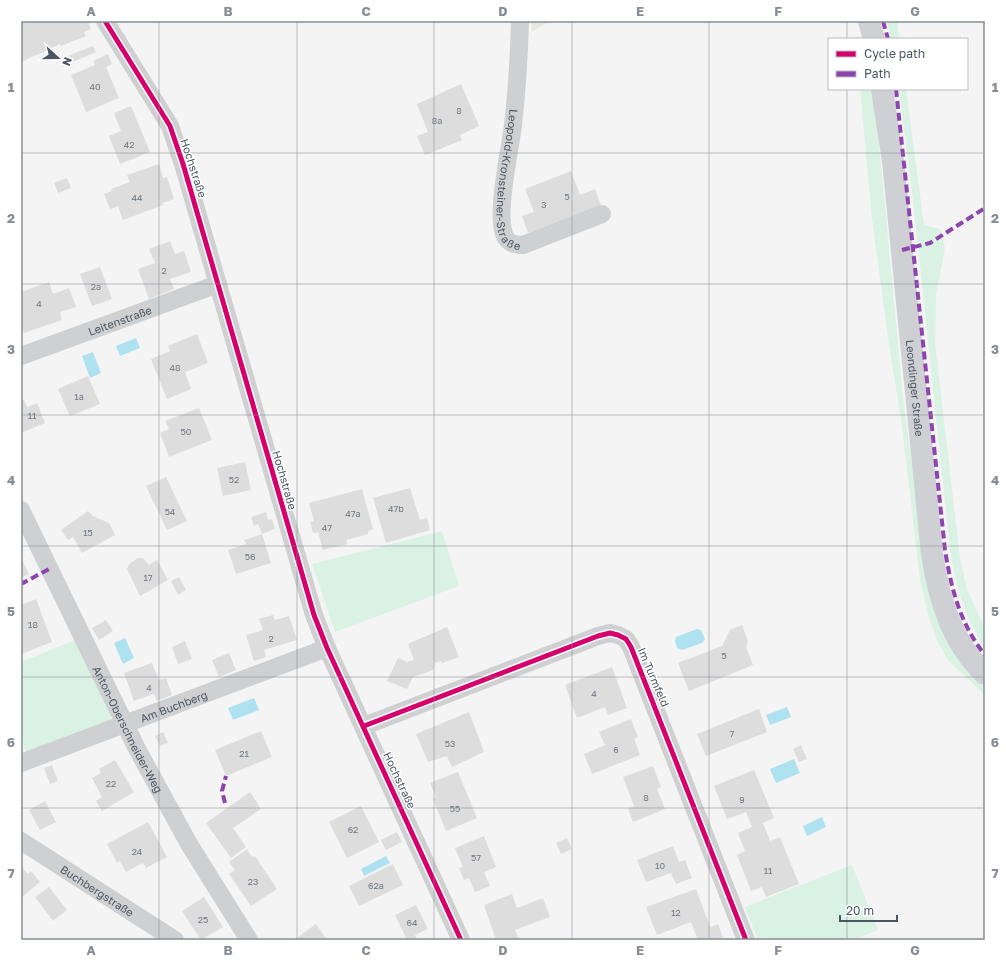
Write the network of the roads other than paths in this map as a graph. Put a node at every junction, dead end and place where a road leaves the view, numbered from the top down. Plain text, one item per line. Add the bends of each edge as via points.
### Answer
1 (106, 21) edge
2 (520, 21) edge
3 (869, 21) edge
4 (874, 38) edge
5 (882, 90) edge
6 (602, 214) dead end
7 (218, 284) junction
8 (21, 356) edge
9 (21, 510) edge
10 (327, 648) junction
11 (985, 674) edge
12 (125, 725) junction
13 (364, 726) junction
14 (21, 763) edge
15 (21, 841) edge
16 (175, 940) edge
17 (249, 940) edge
18 (461, 940) edge
19 (746, 940) edge

1 - 7 street, Hochstraße via 170,126
2 - 6 street, Leopold-Kronsteiner-Straße via 518,78 504,197 504,234 509,242 523,245
3 - 4 street
5 - 11 street, Leondinger Straße via 893,161 934,567 940,595 956,637
7 - 8 street, Leitenstraße
7 - 10 street, Hochstraße via 314,615
9 - 12 street, Anton-Oberschneider-Weg
10 - 12 street, Am Buchberg
10 - 13 street, Hochstraße
12 - 14 street, Am Buchberg
12 - 17 street, Anton-Oberschneider-Weg via 189,844
13 - 18 street, Hochstraße
13 - 19 street, Im Turmfeld via 598,636 618,634 626,639 631,647
15 - 16 street, Buchbergstraße

